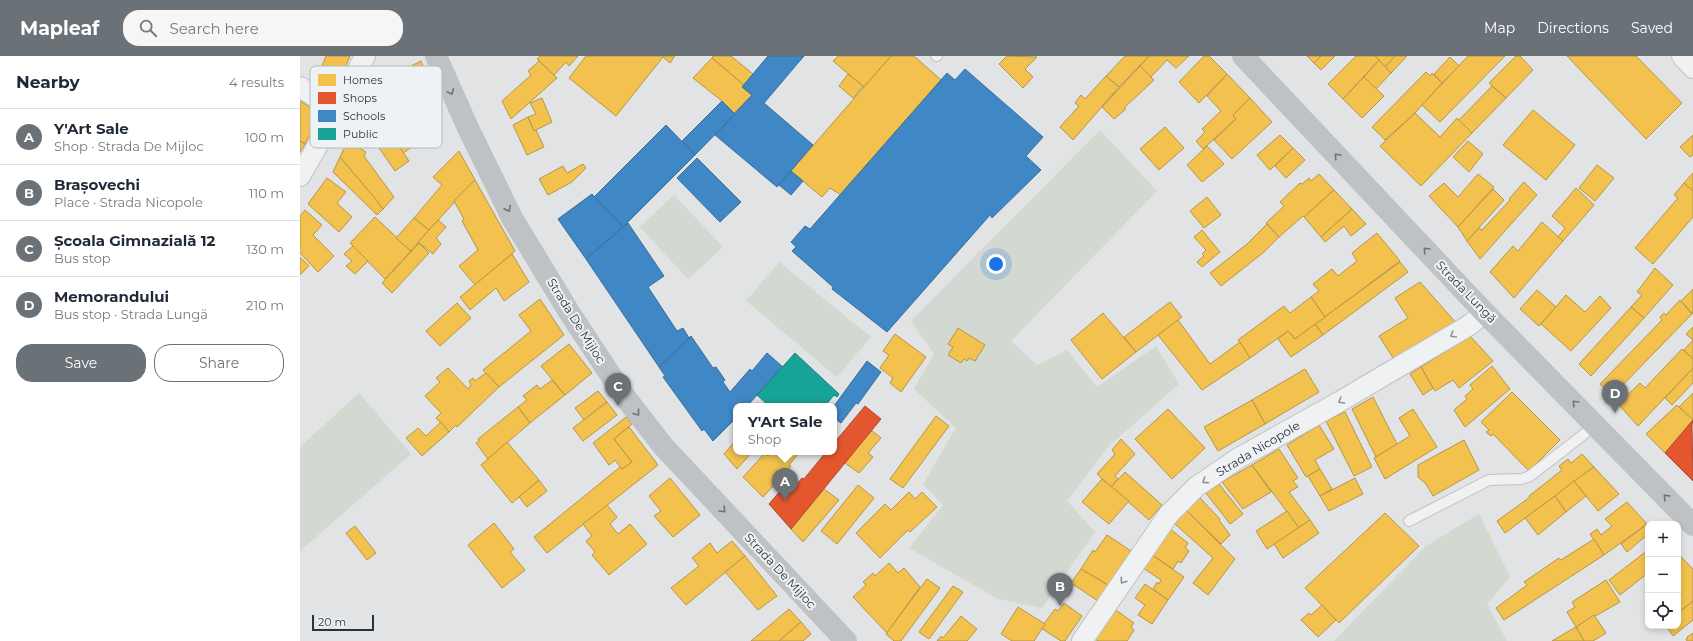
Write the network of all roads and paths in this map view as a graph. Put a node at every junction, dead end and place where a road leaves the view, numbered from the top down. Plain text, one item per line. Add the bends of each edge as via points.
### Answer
1 (365, 56) edge
2 (436, 56) edge
3 (1243, 56) edge
4 (1682, 56) edge
5 (360, 66) edge
6 (440, 66) edge
7 (1693, 68) edge
8 (442, 70) edge
9 (300, 87) edge
10 (310, 93) edge
11 (316, 148) edge
12 (300, 176) edge
13 (1485, 312) junction
14 (1595, 424) junction
15 (1409, 521) dead end
16 (1693, 525) edge
17 (846, 641) edge
18 (1082, 641) edge

1 - 5 street
2 -> 6 main road, Strada De Mijloc
13 -> 3 main road, Strada Lungă
4 - 7 street
8 -> 17 main road, Strada De Mijloc via 512,218 625,397 663,446
9 - 10 street
11 - 12 street
14 -> 13 main road, Strada Lungă
13 -> 18 street, Strada Nicopole via 1468,326 1237,459 1196,487 1169,514
14 - 15 lane via 1530,476 1522,480 1489,480
16 -> 14 main road, Strada Lungă

